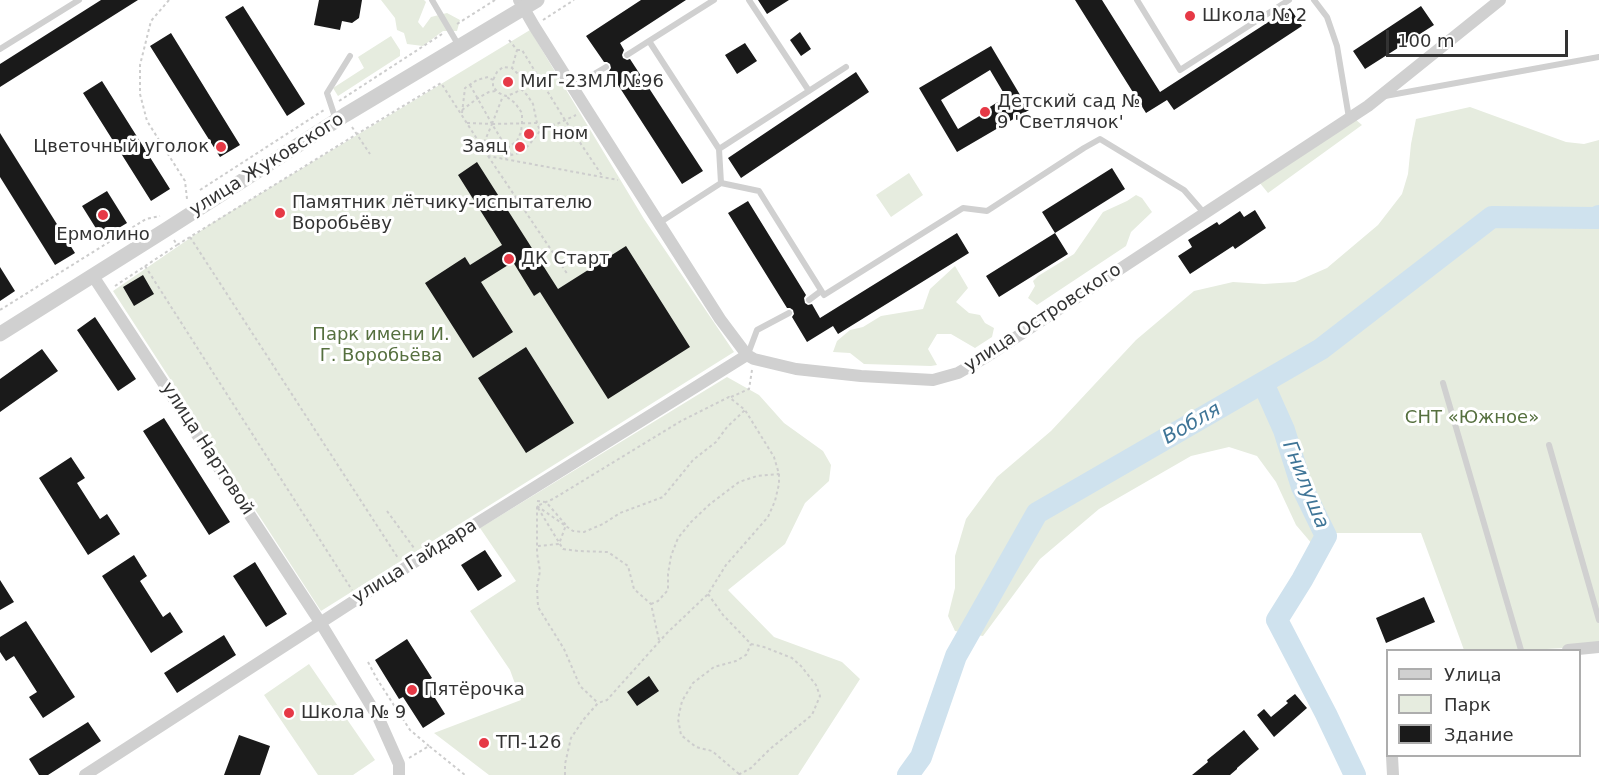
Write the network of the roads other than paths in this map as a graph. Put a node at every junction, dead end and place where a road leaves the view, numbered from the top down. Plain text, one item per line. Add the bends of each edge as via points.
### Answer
1 (79, 0) edge
2 (432, 0) edge
3 (537, 0) edge
4 (714, 0) edge
5 (749, 0) edge
6 (1137, 0) edge
7 (1289, 0) edge
8 (1314, 0) edge
9 (1500, 0) edge
10 (521, 4) edge
11 (649, 41) junction
12 (459, 47) junction
13 (0, 49) edge
14 (627, 54) dead end
15 (350, 57) dead end
16 (1599, 57) edge
17 (606, 67) dead end
18 (846, 67) dead end
19 (572, 87) junction
20 (809, 91) junction
21 (1379, 97) junction
22 (1349, 118) junction
23 (344, 123) junction
24 (719, 149) junction
25 (721, 183) junction
26 (1204, 213) junction
27 (659, 223) junction
28 (93, 276) junction
29 (821, 291) junction
30 (809, 300) dead end
31 (789, 313) dead end
32 (0, 334) edge
33 (751, 357) junction
34 (1443, 383) dead end
35 (1549, 445) dead end
36 (1599, 620) edge
37 (320, 622) junction
38 (1599, 647) edge
39 (1520, 649) edge
40 (1581, 649) edge
41 (1392, 757) edge
42 (399, 769) edge
43 (85, 775) edge
44 (1393, 775) edge

1 - 13 lane
2 - 12 lane
3 - 10 street, улица Жуковского
4 - 11 lane
5 - 20 lane
6 - 7 lane via 1180,70
8 - 22 lane via 1327,16 1337,46
9 - 21 street, улица Островского
10 - 12 street, улица Жуковского
10 - 19 street
11 - 14 lane
11 - 24 lane
12 - 23 street, улица Жуковского
15 - 23 lane via 327,93
16 - 21 lane
17 - 19 lane
18 - 20 lane
19 - 27 street
20 - 24 lane
21 - 22 street, улица Островского
22 - 26 street, улица Островского
23 - 28 street, улица Жуковского
24 - 25 lane
25 - 27 lane
25 - 29 lane via 759,191
26 - 29 lane via 1184,190 1100,139 987,212 963,208 824,295
26 - 33 street, улица Островского via 958,373 933,380 861,376 796,369
27 - 33 street via 720,319
28 - 32 street, улица Жуковского
28 - 37 street, улица Нартовой
29 - 30 lane
31 - 33 lane via 757,330
33 - 37 street, улица Гайдара
34 - 39 lane
35 - 36 lane
37 - 42 street, улица Нартовой via 379,719
37 - 43 street, улица Гайдара
38 - 40 street
41 - 44 street

